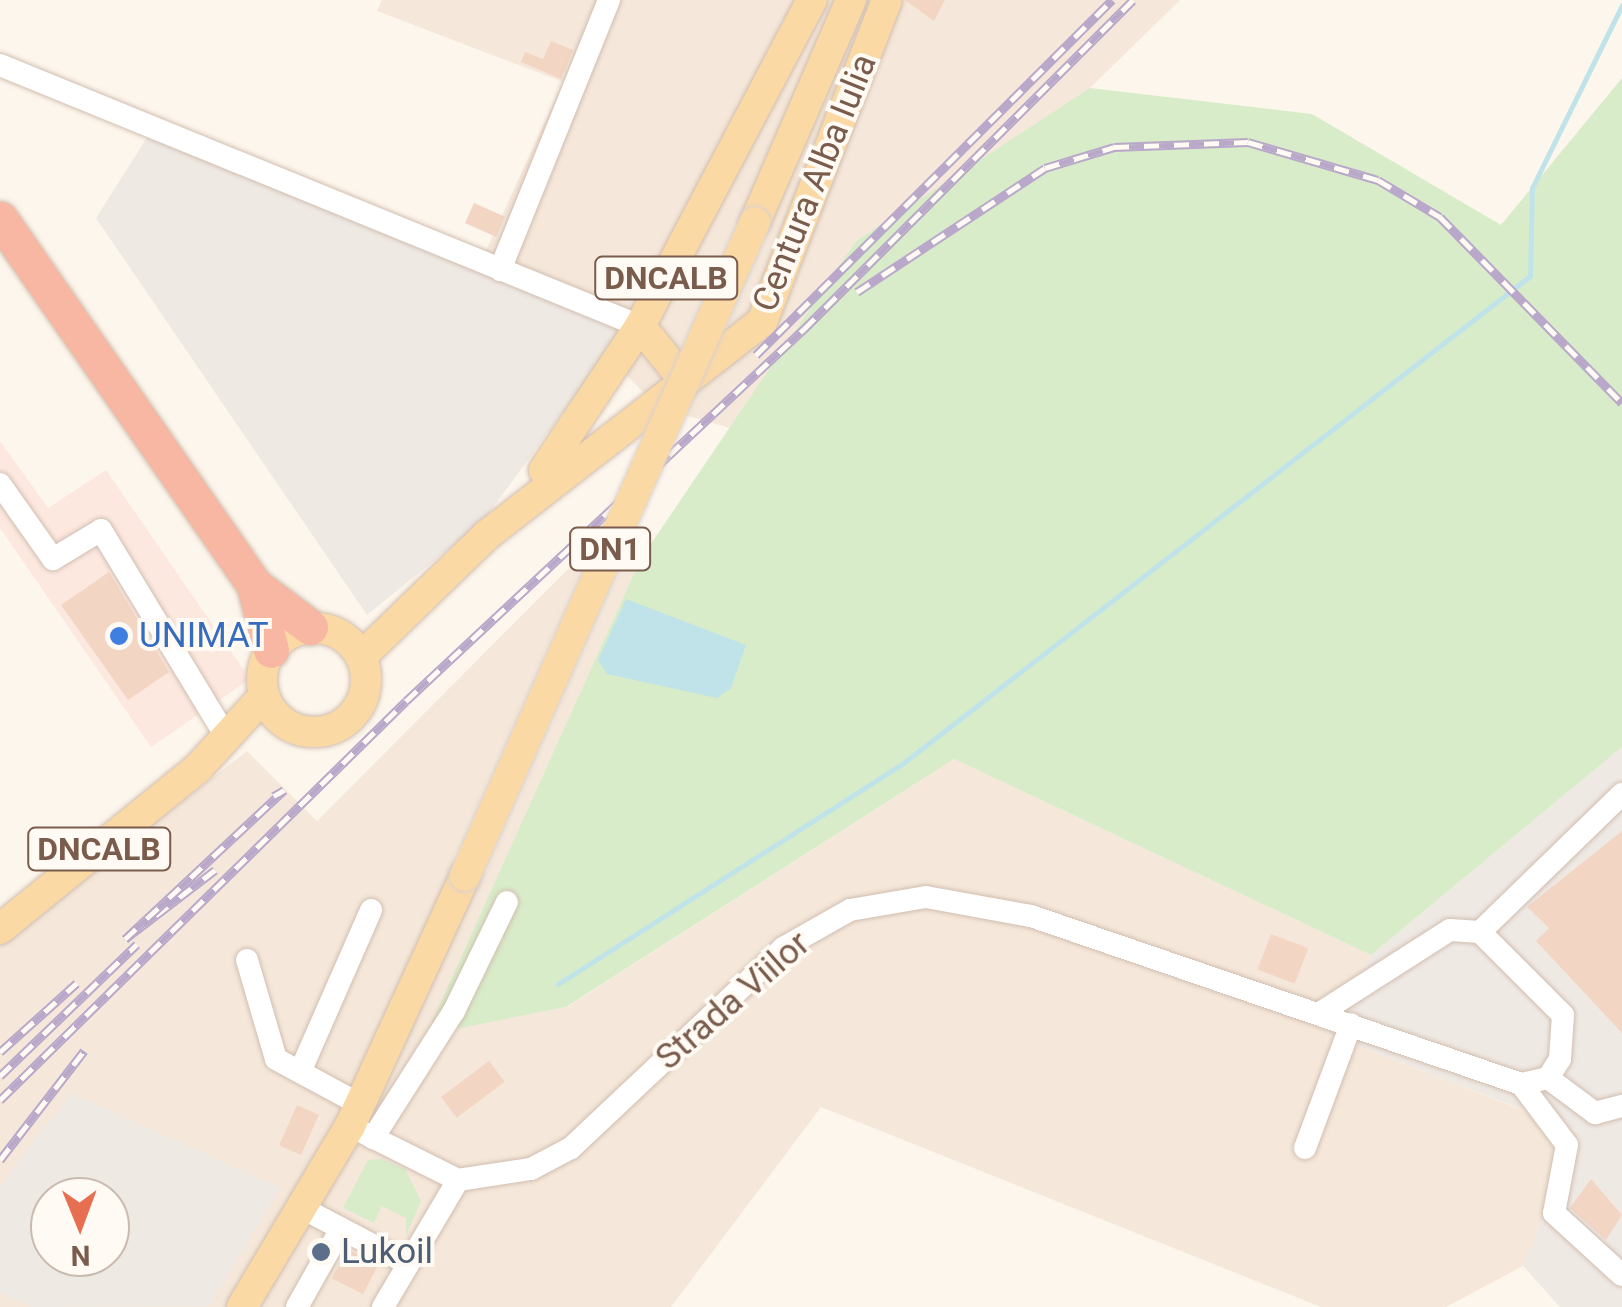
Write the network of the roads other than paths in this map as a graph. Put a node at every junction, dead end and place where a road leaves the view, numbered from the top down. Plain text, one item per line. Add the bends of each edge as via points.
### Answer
1 (609, 0) edge
2 (812, 0) edge
3 (850, 0) edge
4 (887, 0) edge
5 (0, 65) edge
6 (0, 220) edge
7 (500, 270) junction
8 (640, 326) junction
9 (683, 379) junction
10 (0, 484) edge
11 (487, 535) junction
12 (254, 585) junction
13 (424, 588) junction
14 (324, 630) junction
15 (271, 650) junction
16 (362, 656) junction
17 (264, 696) junction
18 (282, 722) junction
19 (228, 740) junction
20 (198, 768) junction
21 (1622, 794) edge
22 (508, 902) dead end
23 (372, 910) dead end
24 (0, 930) edge
25 (1480, 932) junction
26 (247, 960) dead end
27 (1320, 1012) junction
28 (1352, 1024) junction
29 (300, 1072) junction
30 (1548, 1078) junction
31 (1521, 1084) junction
32 (1622, 1106) edge
33 (362, 1123) junction
34 (1305, 1148) dead end
35 (458, 1180) junction
36 (304, 1208) junction
37 (341, 1229) junction
38 (407, 1263) junction
39 (1622, 1275) edge
40 (242, 1307) edge
41 (297, 1307) edge
42 (383, 1307) edge

1 - 7 street
2 - 8 main road, Centura Alba Iulia / DNCALB
3 - 33 main road, DN1, bridge
4 - 9 main road, Centura Alba Iulia / DNCALB via 779,293 739,344
5 - 7 street
6 - 12 highway
7 - 8 street
8 - 9 main road
8 - 11 main road, Centura Alba Iulia / DNCALB via 568,441
9 - 11 main road, Centura Alba Iulia / DNCALB
10 - 19 street via 53,560 101,530
11 - 13 main road, Centura Alba Iulia / DNCALB
12 - 14 highway
12 - 15 highway
13 - 14 main road, Centura Alba Iulia / DNCALB
13 - 16 main road, Centura Alba Iulia / DNCALB
14 - 15 main road, DNCALB
14 - 16 main road
15 - 17 main road
16 - 18 main road via 366,691 348,720 316,733
17 - 18 main road
17 - 19 main road, DNCALB
18 - 20 main road, DNCALB
19 - 20 main road, DNCALB
20 - 24 main road, DNCALB
21 - 25 street
22 - 33 street via 454,1011
23 - 29 street
25 - 27 street via 1450,930
25 - 30 street via 1563,1015 1567,1034
26 - 29 street via 276,1059
27 - 28 street, Strada Viilor
27 - 35 street, Strada Viilor via 999,908 884,900 782,948 571,1148 531,1169
28 - 31 street, Strada Viilor
28 - 34 street
29 - 33 street
30 - 31 street
30 - 32 street via 1595,1113
31 - 39 street via 1567,1145 1554,1213
33 - 35 street
33 - 36 main road, DN1
35 - 38 street
36 - 37 street
36 - 40 main road, DN1
37 - 38 street
37 - 41 street
38 - 42 street

